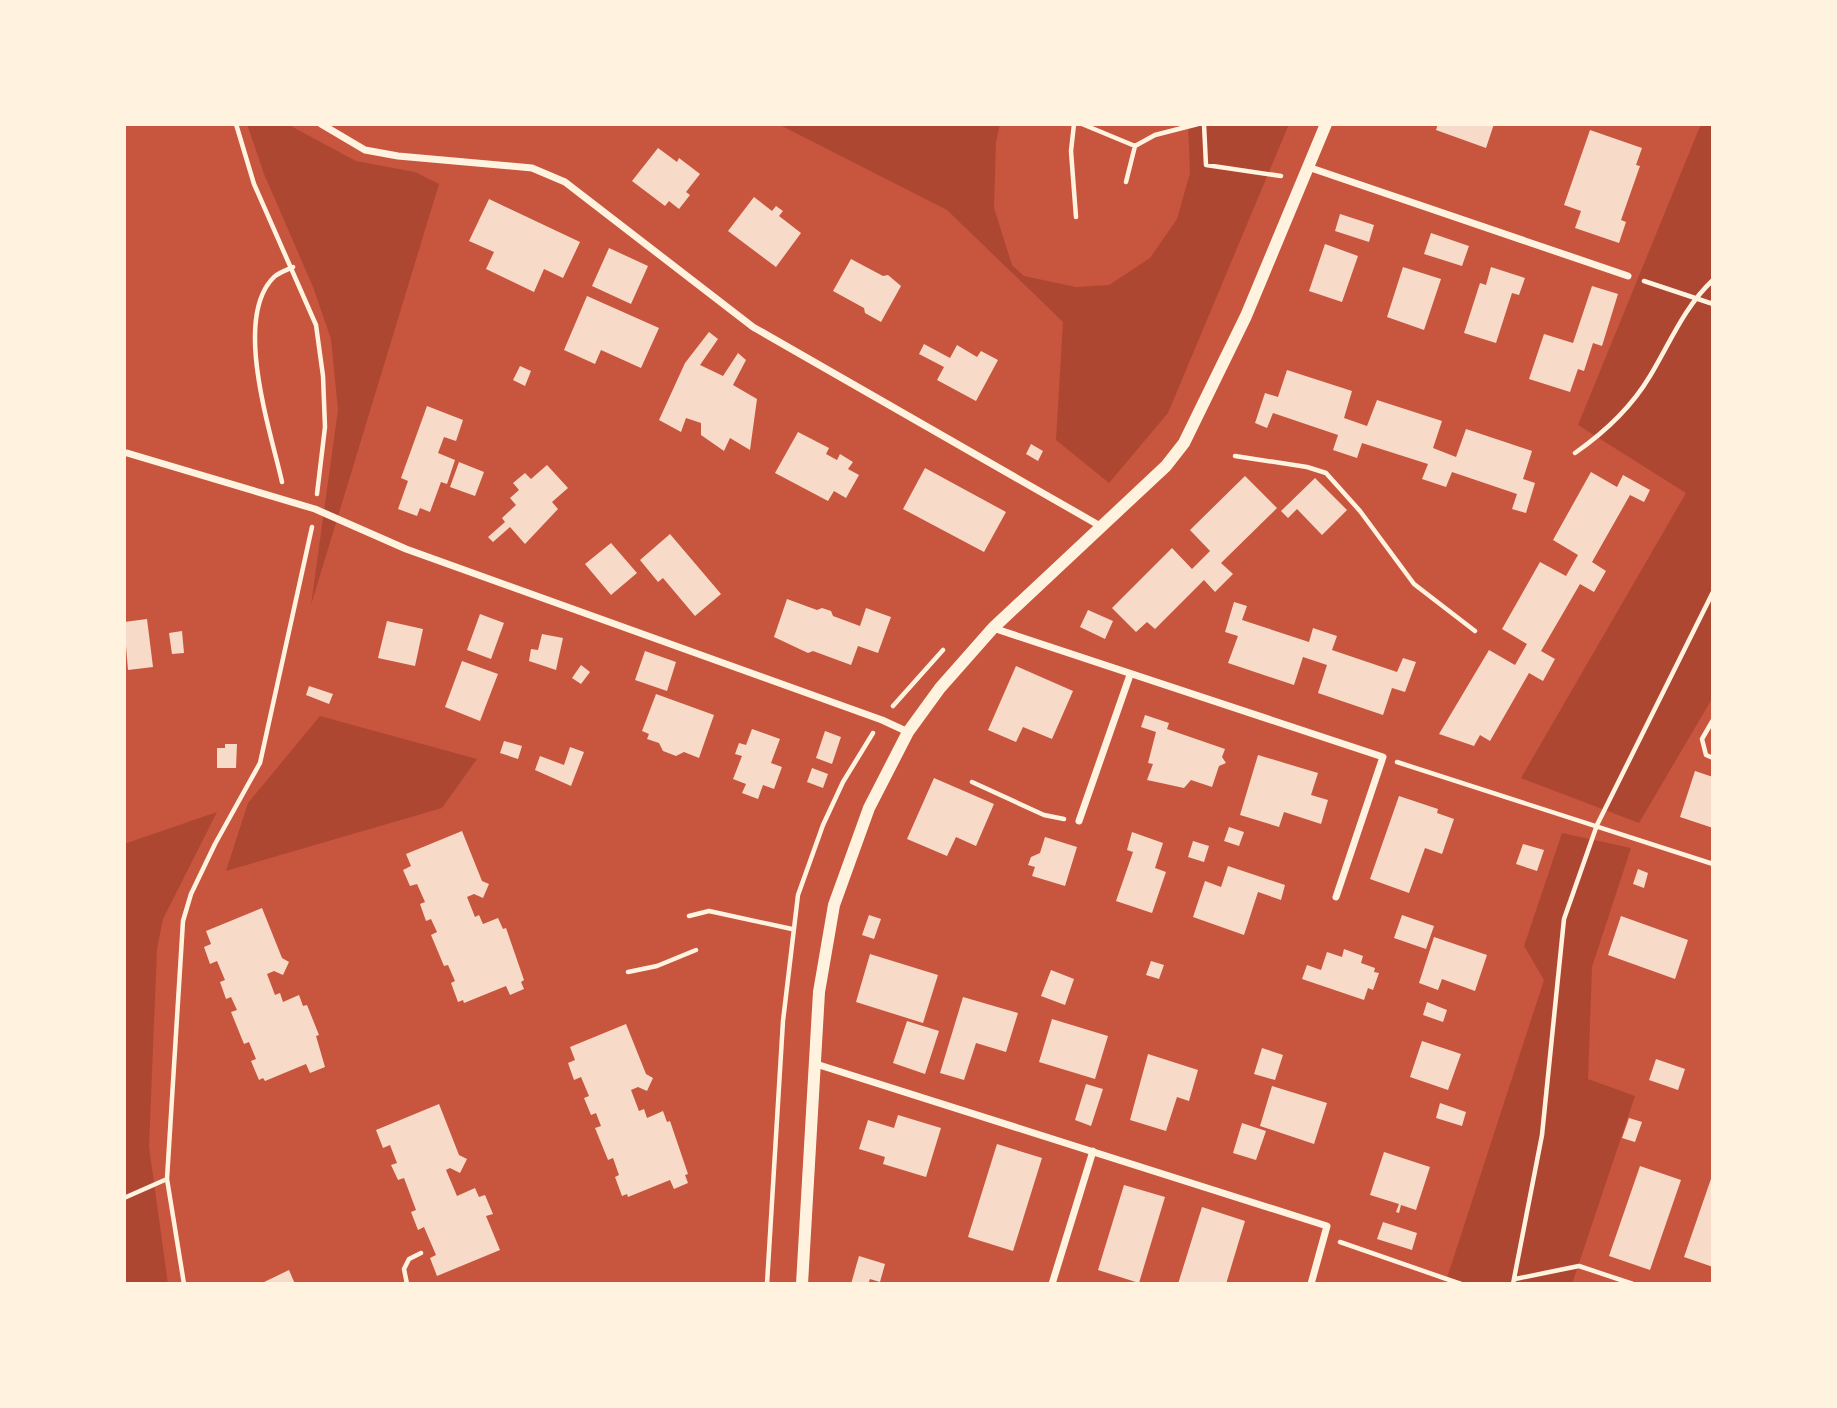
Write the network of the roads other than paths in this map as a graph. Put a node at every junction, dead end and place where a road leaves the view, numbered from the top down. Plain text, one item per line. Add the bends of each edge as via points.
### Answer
1 (321, 124) edge
2 (1326, 124) edge
3 (1308, 167) junction
4 (1628, 276) road end
5 (127, 453) dead end
6 (1103, 527) junction
7 (993, 628) junction
8 (1130, 675) junction
9 (908, 732) junction
10 (1079, 821) road end
11 (1336, 897) dead end
12 (816, 1064) junction
13 (1093, 1152) junction
14 (802, 1284) edge
15 (1052, 1284) edge
16 (1311, 1284) edge

1 - 6 street via 365,150 532,168 565,182 753,327
2 - 3 street
3 - 4 street
3 - 6 street via 1246,316 1184,443
5 - 9 street via 315,509 406,549
6 - 7 street
7 - 8 street
7 - 9 street
8 - 10 street
8 - 11 street via 1383,757
9 - 12 street via 869,808 834,905 819,992
12 - 13 street
12 - 14 street
13 - 15 street
13 - 16 street via 1328,1226

